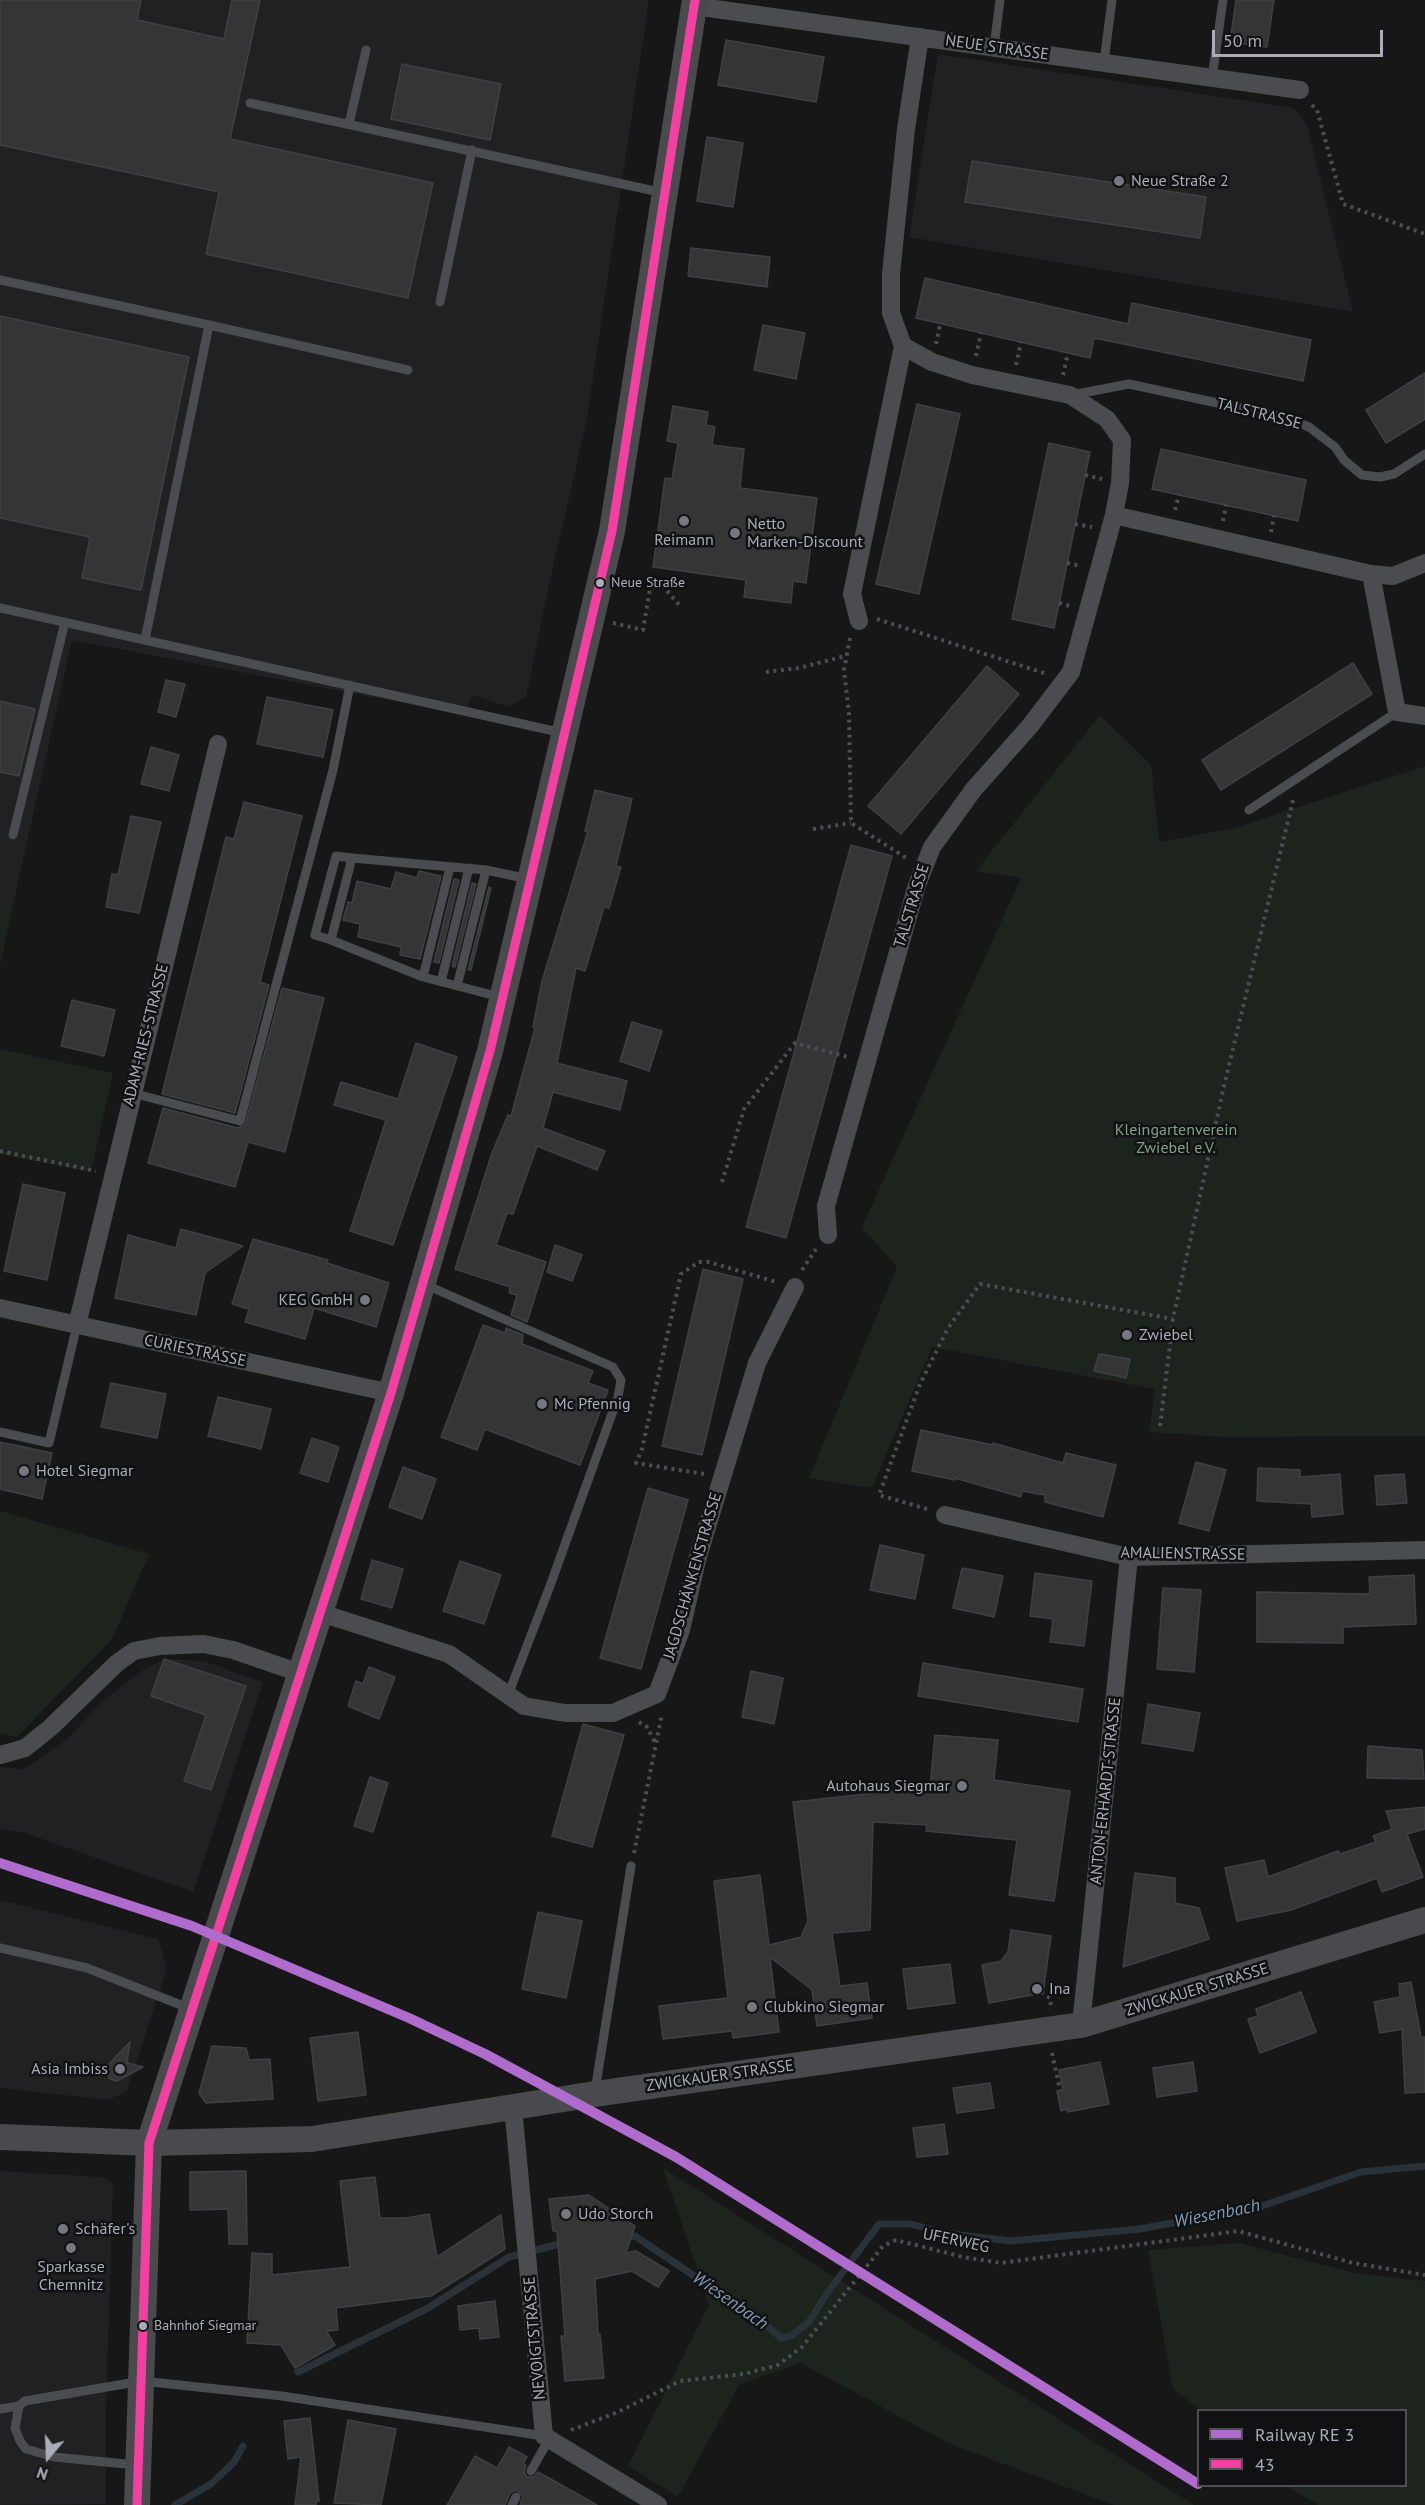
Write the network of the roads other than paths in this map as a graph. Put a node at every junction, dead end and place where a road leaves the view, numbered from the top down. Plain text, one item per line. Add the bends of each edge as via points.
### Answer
1 (1000, 0) edge
2 (1112, 0) edge
3 (1222, 0) edge
4 (694, 3) edge
5 (920, 37) junction
6 (994, 47) junction
7 (366, 50) dead end
8 (1104, 62) junction
9 (1212, 78) junction
10 (1300, 90) road end
11 (250, 103) dead end
12 (349, 124) junction
13 (472, 150) junction
14 (665, 193) junction
15 (0, 280) edge
16 (440, 302) dead end
17 (209, 325) junction
18 (903, 346) junction
19 (408, 370) dead end
20 (1070, 396) junction
21 (1425, 454) edge
22 (1114, 515) junction
23 (1425, 563) edge
24 (1371, 574) junction
25 (0, 608) edge
26 (859, 621) road end
27 (65, 622) junction
28 (145, 640) junction
29 (350, 685) junction
30 (1397, 712) junction
31 (1425, 716) edge
32 (566, 734) junction
33 (218, 744) dead end
34 (1249, 810) dead end
35 (13, 835) dead end
36 (352, 858) junction
37 (450, 867) junction
38 (469, 868) junction
39 (486, 870) junction
40 (531, 879) junction
41 (331, 940) junction
42 (423, 977) junction
43 (441, 982) junction
44 (457, 986) junction
45 (503, 998) junction
46 (132, 1093) junction
47 (828, 1235) dead end
48 (423, 1284) junction
49 (795, 1287) road end
50 (0, 1308) edge
51 (76, 1325) junction
52 (391, 1393) junction
53 (0, 1432) edge
54 (945, 1515) road end
55 (1425, 1550) edge
56 (1129, 1557) junction
57 (321, 1613) junction
58 (300, 1673) junction
59 (508, 1695) junction
60 (0, 1755) edge
61 (631, 1866) road end
62 (1425, 1920) edge
63 (0, 1948) edge
64 (191, 2009) junction
65 (1081, 2025) junction
66 (595, 2094) junction
67 (513, 2107) junction
68 (0, 2137) edge
69 (149, 2143) junction
70 (142, 2381) junction
71 (19, 2406) junction
72 (0, 2409) edge
73 (547, 2438) junction
74 (139, 2465) junction
75 (531, 2471) dead end
76 (138, 2501) edge
77 (658, 2505) edge

1 - 6 lane
2 - 8 lane
3 - 9 lane
4 - 5 street, NEUE STRASSE
4 - 14 main road
5 - 6 street, NEUE STRASSE
5 - 18 street via 891,274 891,314
6 - 8 street, NEUE STRASSE
7 - 12 lane
8 - 9 street, NEUE STRASSE
9 - 10 street, NEUE STRASSE
11 - 12 lane
12 - 13 lane
13 - 14 lane
13 - 16 lane
14 - 32 main road via 612,531
15 - 17 lane
17 - 19 lane
17 - 28 lane
18 - 20 street, TALSTRASSE via 932,362 972,375
18 - 26 street via 852,594
20 - 21 lane, TALSTRASSE via 1129,384 1287,418 1327,440 1362,475 1394,474
20 - 22 street, TALSTRASSE via 1107,419 1122,440
22 - 24 street
22 - 47 street, TALSTRASSE via 1071,672 974,789 932,847 923,869 825,1206
23 - 24 street via 1394,576
24 - 30 street
25 - 27 lane
27 - 28 lane
27 - 35 lane
28 - 29 lane
29 - 32 lane
29 - 46 lane via 333,770 240,1121
30 - 31 street
30 - 34 lane
32 - 40 main road
33 - 46 street, ADAM-RIES-STRASSE
36 - 37 lane
36 - 41 lane
36 - 41 lane via 336,856 315,935
37 - 38 lane
37 - 42 lane
38 - 39 lane
38 - 43 lane
39 - 40 lane
39 - 44 lane
40 - 45 main road
41 - 42 lane
42 - 43 lane
43 - 44 lane
44 - 45 lane
45 - 48 main road
46 - 51 street, ADAM-RIES-STRASSE
48 - 52 main road
48 - 59 lane via 613,1367 621,1380
49 - 59 street, JAGDSCHÄNKENSTRASSE via 757,1363 696,1560 681,1630 657,1694 613,1713 565,1713 524,1707
50 - 51 street, CURIESTRASSE
51 - 52 street, CURIESTRASSE
51 - 53 lane via 49,1443
52 - 57 main road
54 - 56 street, AMALIENSTRASSE
55 - 56 street, AMALIENSTRASSE
56 - 65 street, ANTON-ERHARDT-STRASSE
57 - 58 main road
57 - 59 street via 449,1654
58 - 60 street via 204,1644 134,1651 25,1748
58 - 64 main road
61 - 66 lane
62 - 65 main road, ZWICKAUER STRASSE
63 - 64 lane via 87,1968
64 - 69 main road
65 - 66 main road, ZWICKAUER STRASSE
66 - 67 main road, ZWICKAUER STRASSE
67 - 69 main road, ZWICKAUER STRASSE via 312,2139
67 - 73 street, NEVOIGTSTRASSE
68 - 69 main road, ZWICKAUER STRASSE
69 - 70 main road
70 - 71 lane via 25,2401
70 - 73 lane via 282,2396
70 - 74 main road
71 - 72 lane
71 - 74 lane via 15,2428 26,2450 60,2458
73 - 75 lane
73 - 77 street
74 - 76 main road

